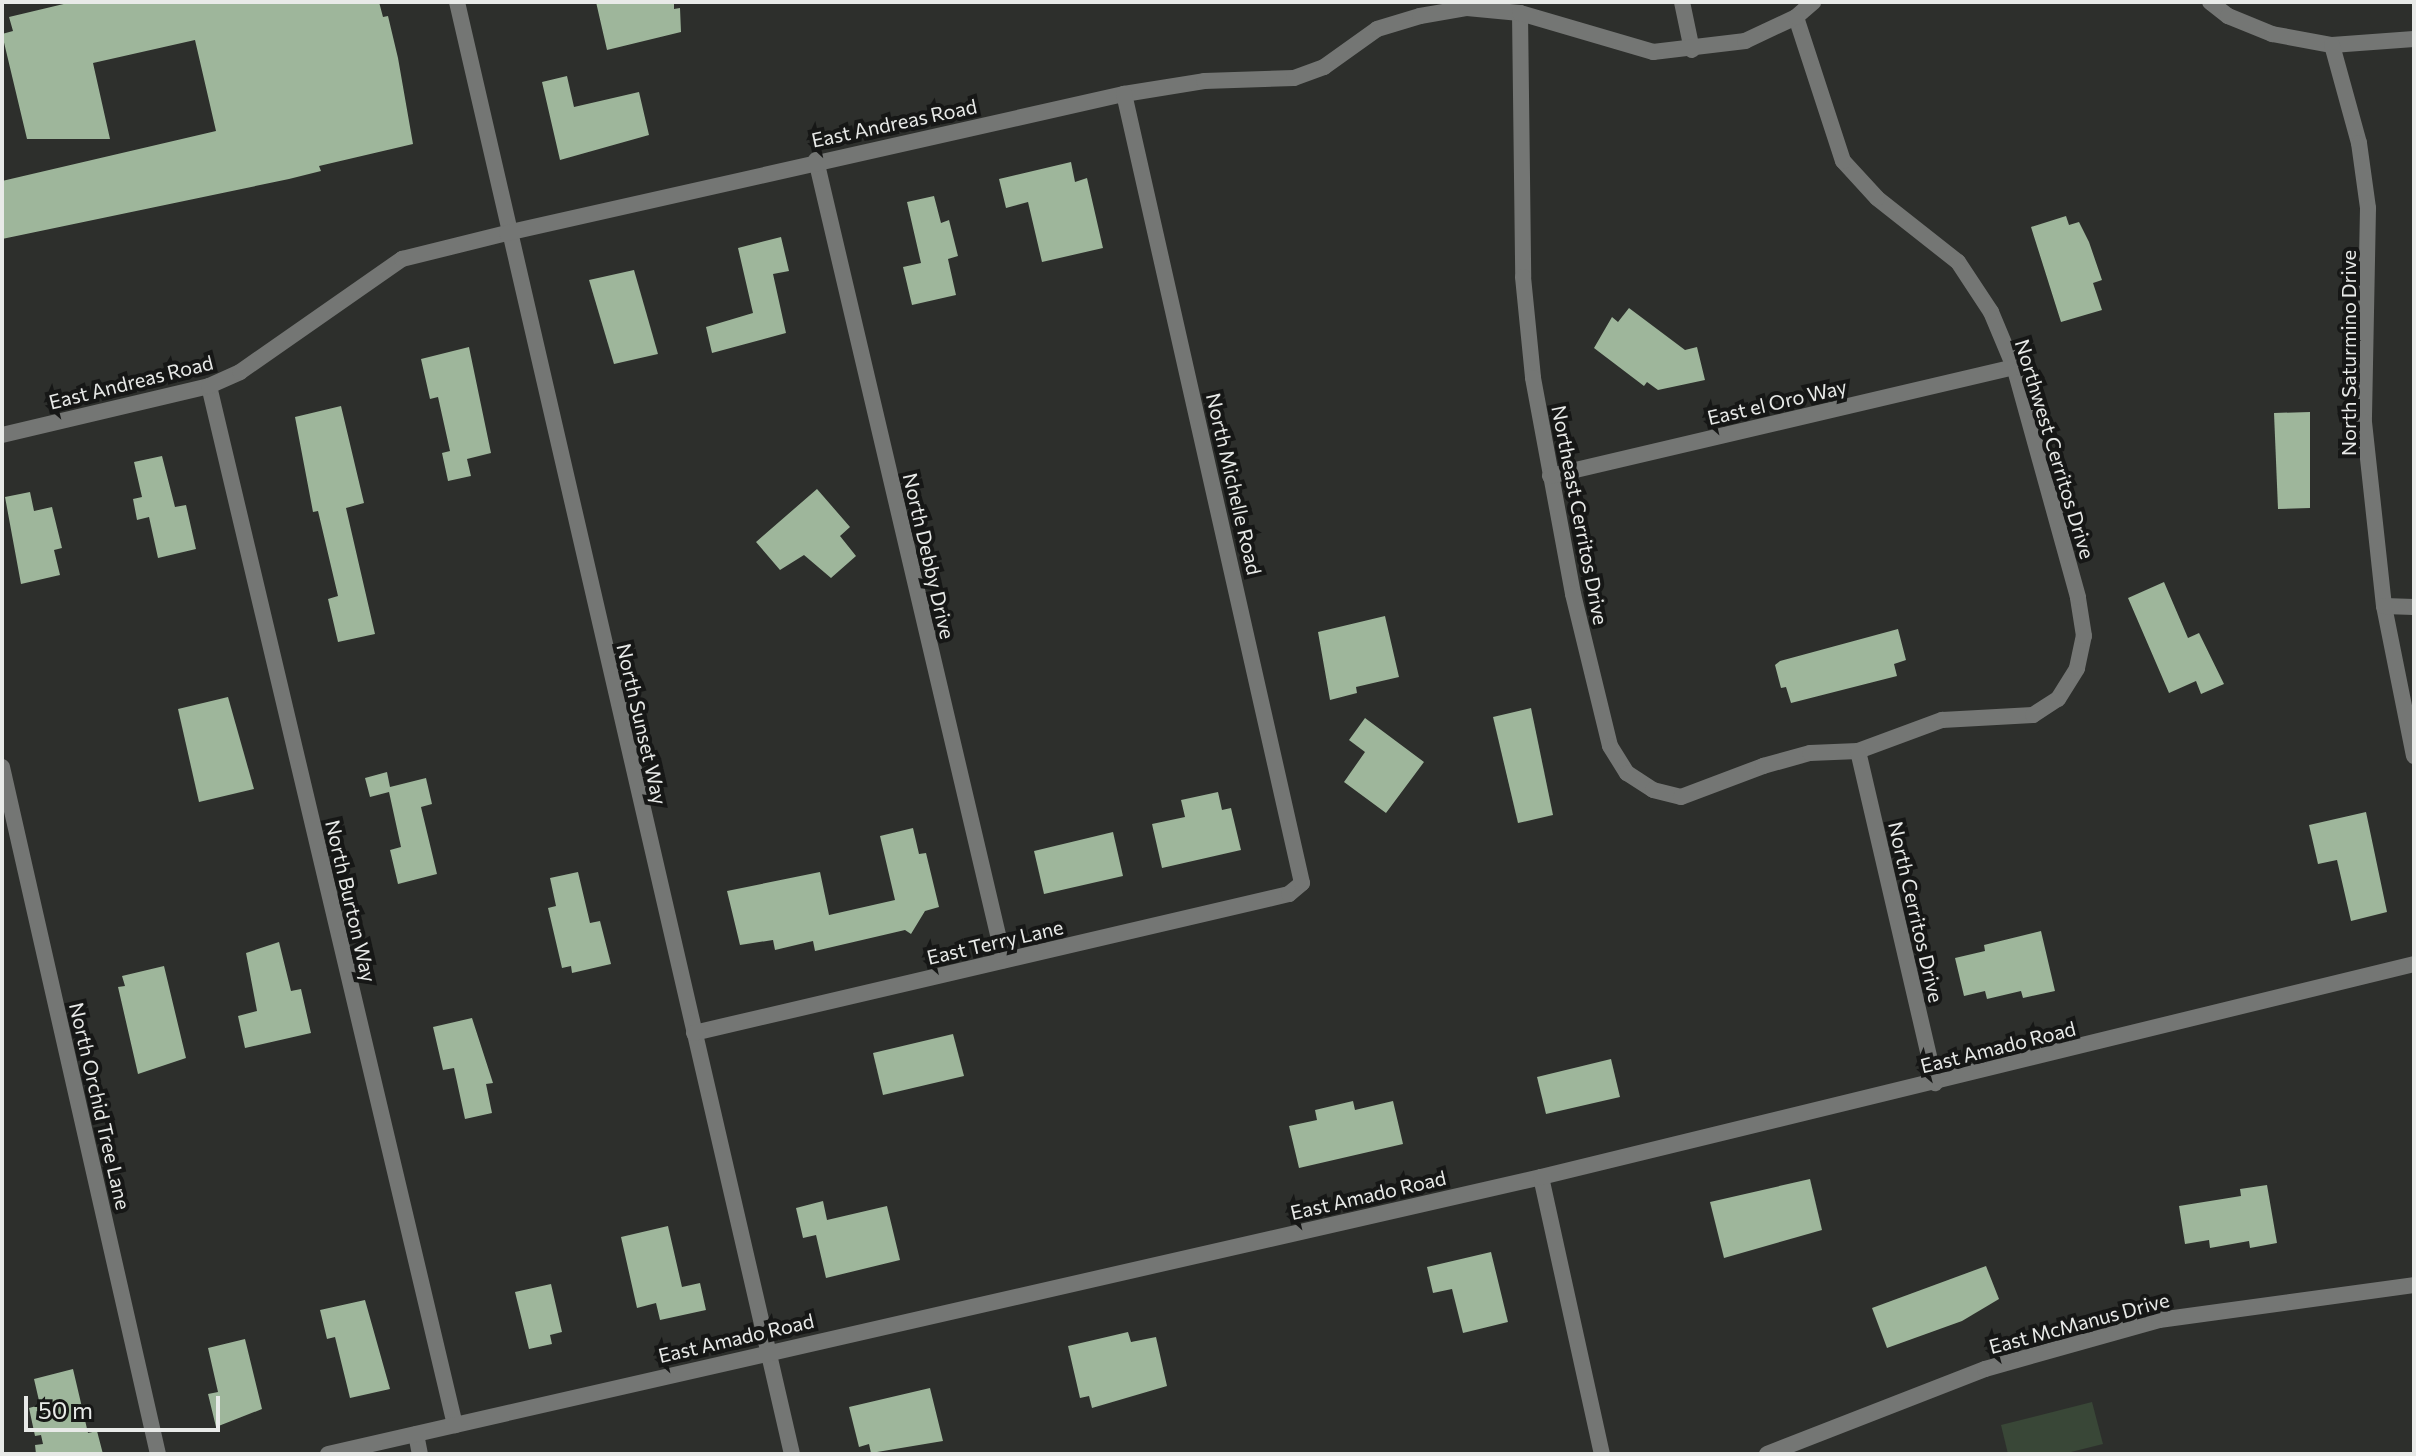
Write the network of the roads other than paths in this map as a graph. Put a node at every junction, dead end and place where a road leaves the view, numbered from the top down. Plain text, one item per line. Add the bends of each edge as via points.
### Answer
1 (457, 2) edge
2 (1682, 2) edge
3 (1813, 2) edge
4 (2210, 2) edge
5 (1520, 13) junction
6 (1796, 17) junction
7 (2414, 39) edge
8 (2332, 45) junction
9 (1692, 50) junction
10 (1124, 94) junction
11 (816, 160) junction
12 (507, 233) junction
13 (2014, 367) junction
14 (209, 386) junction
15 (2, 435) edge
16 (1550, 476) junction
17 (2384, 606) junction
18 (2414, 607) edge
19 (1858, 751) junction
20 (2414, 756) edge
21 (2, 767) edge
22 (1302, 883) joint
23 (1004, 960) junction
24 (2414, 964) edge
25 (694, 1033) junction
26 (1935, 1083) junction
27 (1541, 1177) junction
28 (2414, 1285) edge
29 (767, 1351) junction
30 (455, 1425) junction
31 (416, 1434) junction
32 (158, 1454) edge
33 (328, 1454) edge
34 (420, 1454) edge
35 (792, 1454) edge
36 (1602, 1454) edge
37 (1767, 1454) edge

1 - 12 street, North Sunset Way
2 - 9 street
3 - 6 street, East Andreas Road
4 - 8 street via 2228,16 2272,34
5 - 9 street, East Andreas Road via 1653,52
5 - 10 street, East Andreas Road via 1467,8 1420,16 1377,29 1324,67 1294,78 1204,81
5 - 16 street, Northeast Cerritos Drive via 1523,277
6 - 9 street, East Andreas Road via 1745,41
6 - 13 street, Northwest Cerritos Drive via 1843,161 1877,198 1958,262 1991,312
7 - 8 street
8 - 17 street, North Saturmino Drive via 2359,143 2368,208 2364,422
10 - 11 street, East Andreas Road
10 - 22 street, North Michelle Road
11 - 12 street, East Andreas Road
11 - 23 street, North Debby Drive
12 - 14 street, East Andreas Road via 402,259 240,372
12 - 25 street, North Sunset Way
13 - 16 street, East el Oro Way
13 - 19 street, Northwest Cerritos Drive via 2078,597 2084,636 2077,668 2058,699 2033,715 1942,720
14 - 15 street, East Andreas Road
14 - 30 street, North Burton Way
16 - 19 street, Northeast Cerritos Drive via 1610,746 1627,773 1653,790 1681,797 1810,753
17 - 18 street
17 - 20 street, North Saturmino Drive
19 - 26 street, North Cerritos Drive
21 - 32 street, North Orchid Tree Lane
22 - 23 street, East Terry Lane via 1289,894
23 - 25 street, East Terry Lane
24 - 26 street, East Amado Road
25 - 29 street, North Sunset Way
26 - 27 street, East Amado Road
27 - 29 street, East Amado Road
27 - 36 street
28 - 37 street, East McManus Drive via 2159,1320 1985,1369
29 - 30 street, East Amado Road
29 - 35 street, North Sunset Way
30 - 31 street, East Amado Road
31 - 33 street, East Amado Road
31 - 34 street

